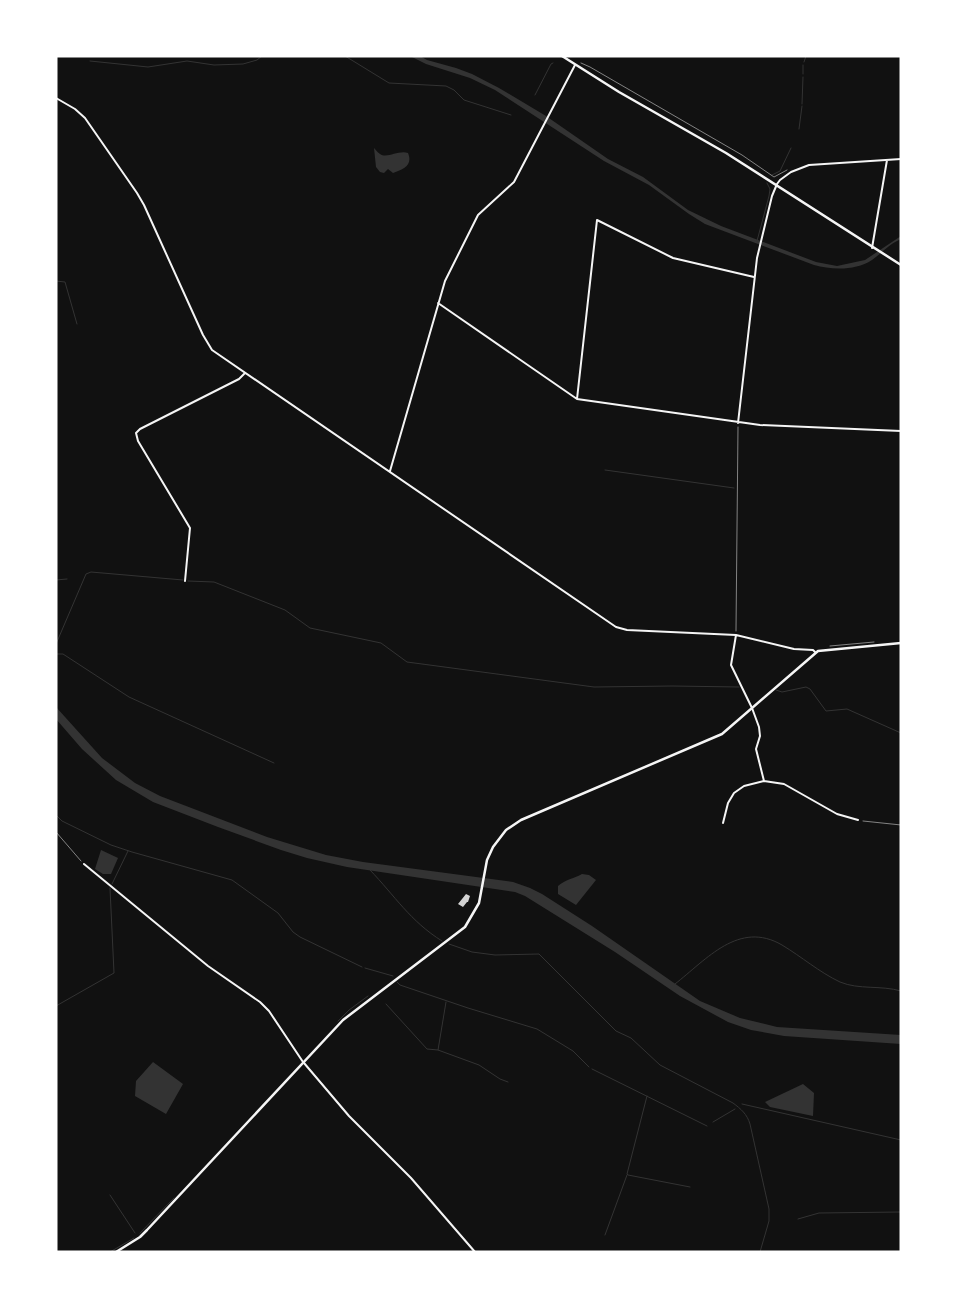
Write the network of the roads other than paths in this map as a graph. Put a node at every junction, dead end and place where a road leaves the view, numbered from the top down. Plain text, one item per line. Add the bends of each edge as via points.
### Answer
1 (562, 56) edge
2 (576, 63) junction
3 (56, 98) edge
4 (901, 159) edge
5 (887, 160) junction
6 (777, 184) junction
7 (873, 249) junction
8 (901, 265) edge
9 (755, 277) junction
10 (438, 303) junction
11 (245, 373) junction
12 (577, 398) junction
13 (738, 423) junction
14 (901, 431) edge
15 (390, 471) junction
16 (185, 581) dead end
17 (736, 635) junction
18 (901, 643) edge
19 (815, 652) junction
20 (752, 708) junction
21 (764, 781) junction
22 (858, 820) road end
23 (723, 823) dead end
24 (84, 864) road end
25 (303, 1062) junction
26 (116, 1252) edge
27 (475, 1252) edge

1 - 2 main road
2 - 6 main road
2 - 10 street via 514,182 478,215 445,281
3 - 11 street via 85,118 137,193 210,348
4 - 5 street
5 - 6 street via 809,166 791,172
5 - 7 street
6 - 7 main road
6 - 9 street via 759,248
7 - 8 main road
9 - 12 street via 673,258 597,220
9 - 13 street
10 - 12 street
10 - 15 street
11 - 15 street
11 - 16 street via 136,433 190,528
12 - 13 street
13 - 14 street
15 - 17 street via 616,627
17 - 19 street
17 - 20 street via 731,666
18 - 19 main road
19 - 20 main road
20 - 21 street via 759,728 756,749
20 - 25 main road via 722,734 521,820 506,830 490,852 483,890 471,919 459,932 351,1013
21 - 22 street via 784,784 837,814
21 - 23 street via 744,786 734,793 726,807
24 - 25 street via 208,966 260,1002
25 - 26 main road via 147,1230
25 - 27 street

